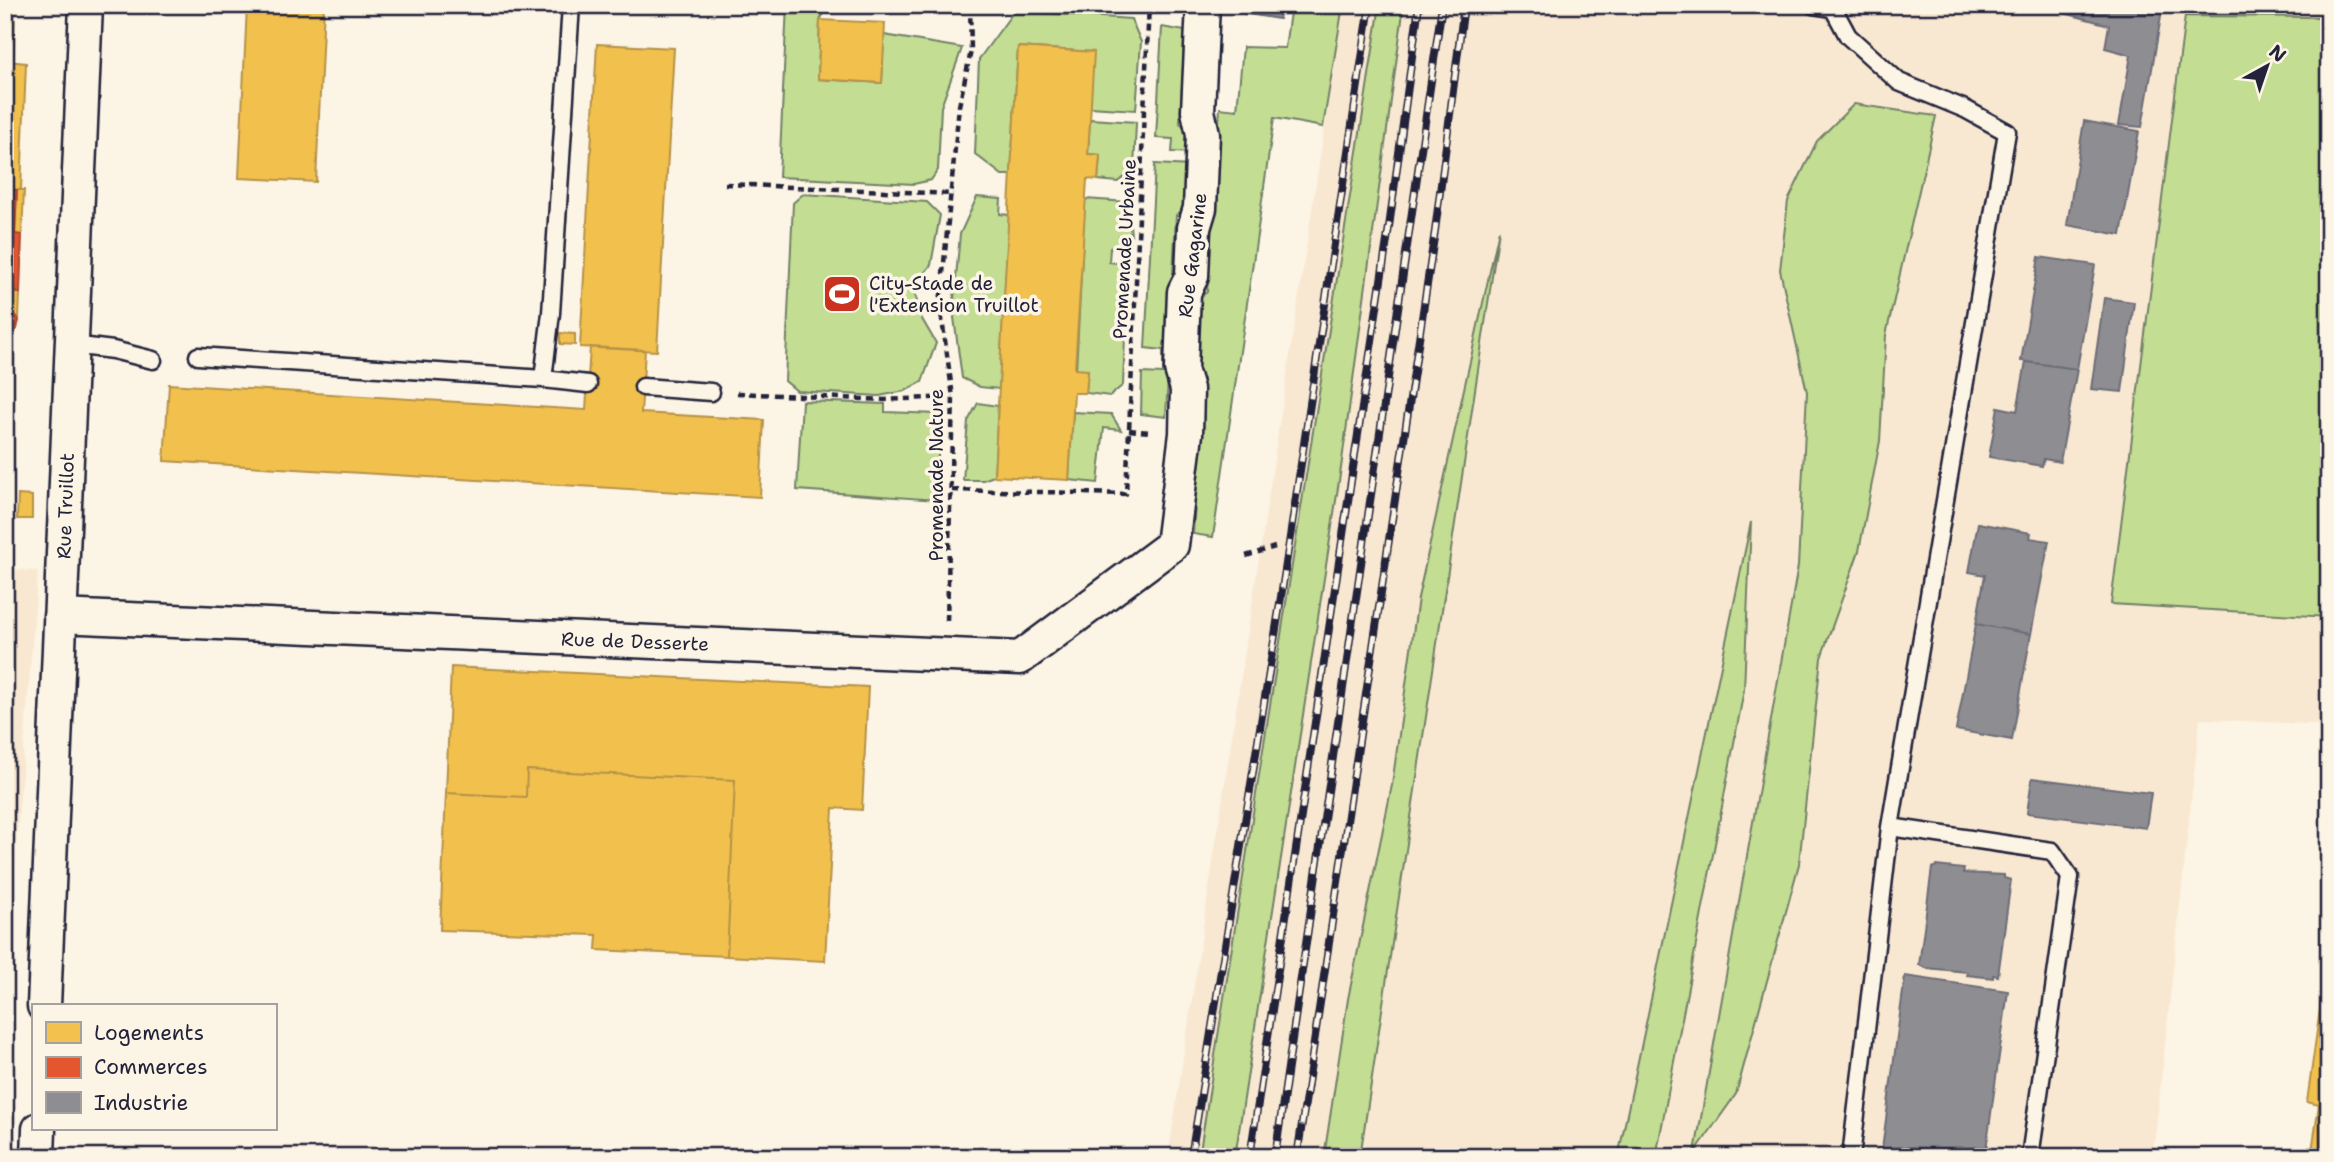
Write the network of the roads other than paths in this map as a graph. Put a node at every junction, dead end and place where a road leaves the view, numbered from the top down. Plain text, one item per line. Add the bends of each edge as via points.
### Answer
1 (86, 5) edge
2 (571, 5) edge
3 (1203, 5) edge
4 (1813, 5) edge
5 (72, 345) junction
6 (198, 356) dead end
7 (153, 360) dead end
8 (543, 379) junction
9 (588, 384) dead end
10 (643, 387) dead end
11 (711, 392) road end
12 (1172, 545) joint
13 (60, 616) junction
14 (1890, 827) junction
15 (44, 1004) edge
16 (39, 1130) edge
17 (38, 1157) edge
18 (1851, 1157) edge
19 (2030, 1157) edge

1 - 5 street, Rue Truillot
2 - 8 lane
3 - 12 street, Rue Gagarine via 1200,208 1194,229 1192,276 1184,292 1181,369 1187,390 1186,434
4 - 14 lane via 1833,8 1848,36 1899,82 2007,132
5 - 7 lane
5 - 13 street, Rue Truillot
6 - 8 lane
8 - 9 lane
10 - 11 lane
12 - 13 street, Rue de Desserte via 1020,659
13 - 15 street, Rue Truillot
14 - 18 lane
14 - 19 lane via 2052,851 2070,877
16 - 17 street

